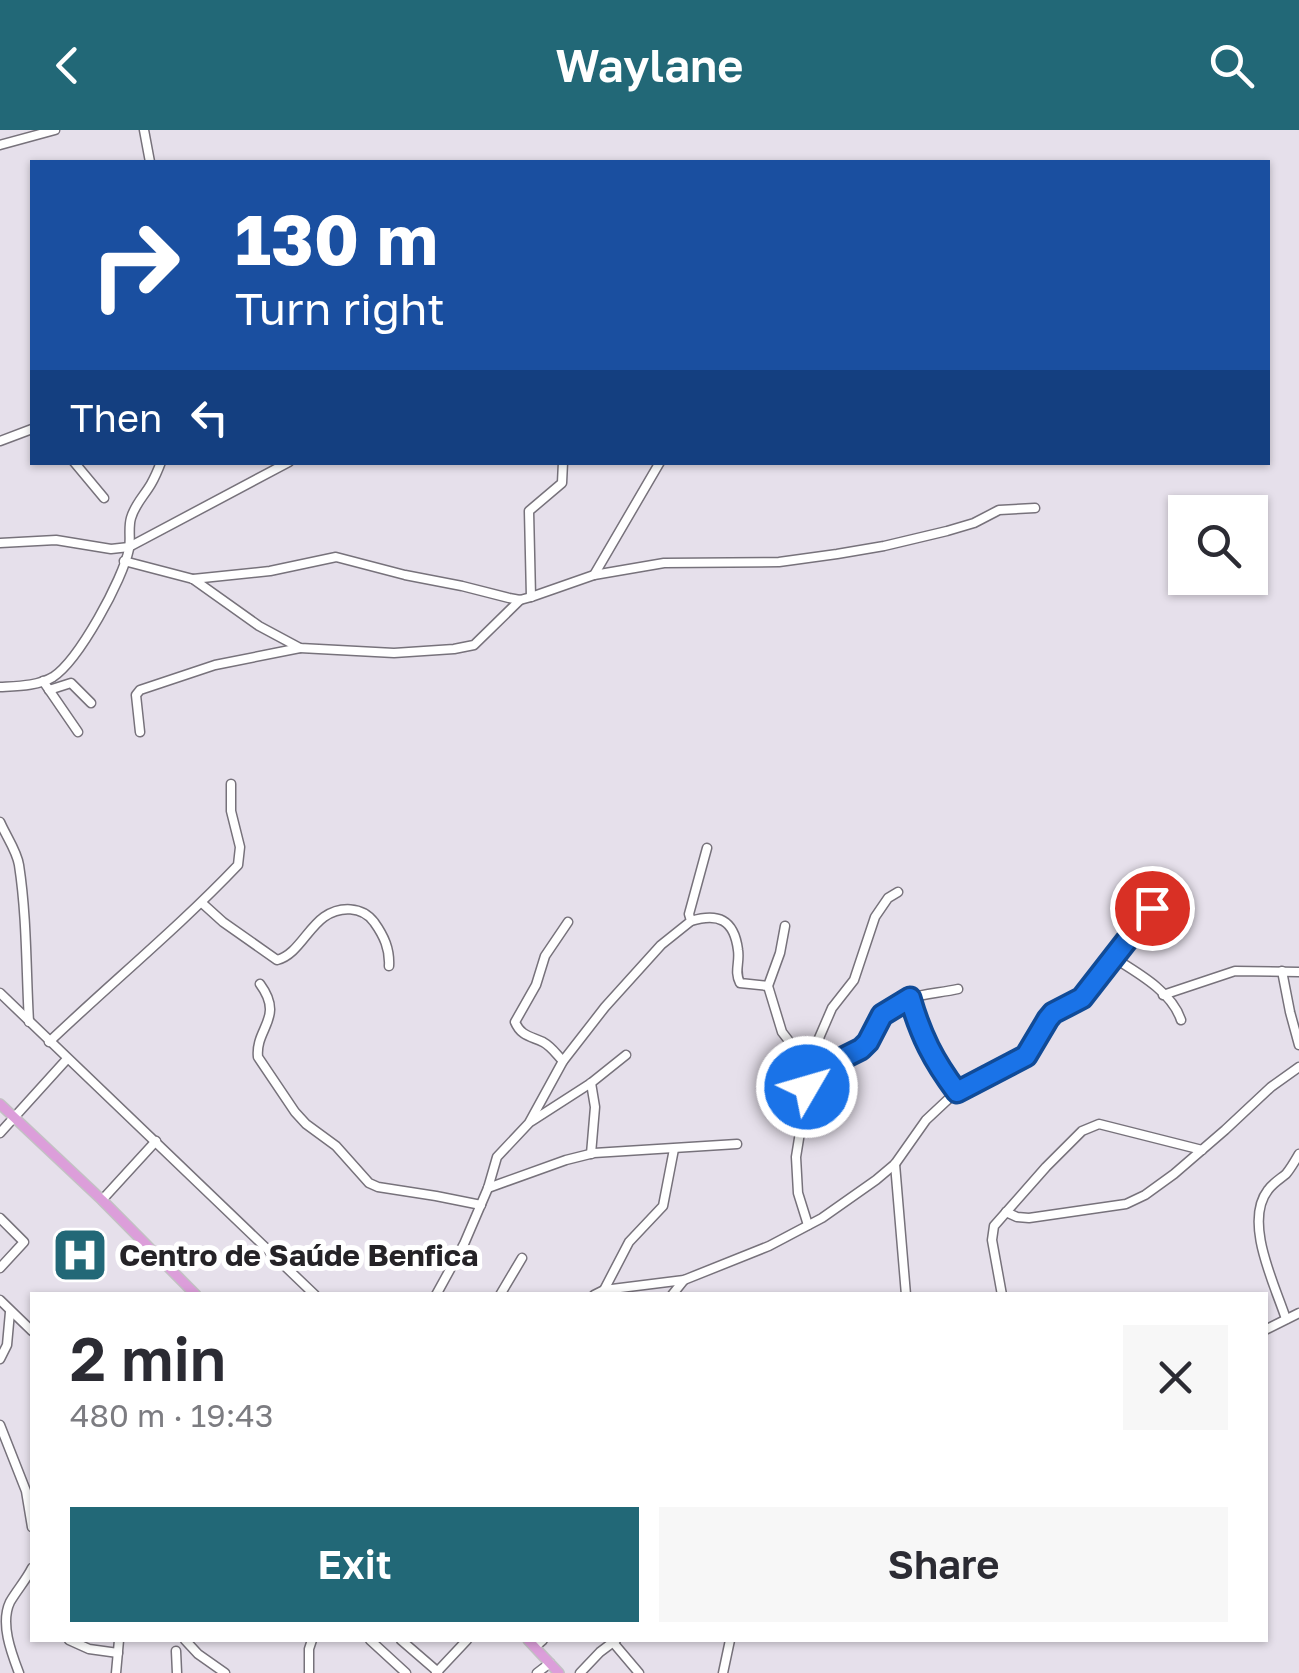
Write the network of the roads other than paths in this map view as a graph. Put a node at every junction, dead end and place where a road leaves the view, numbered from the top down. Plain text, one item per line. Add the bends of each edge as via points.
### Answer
1 (55, 130) edge
2 (144, 130) edge
3 (0, 146) edge
4 (150, 160) edge
5 (30, 430) edge
6 (0, 442) edge
7 (76, 465) edge
8 (158, 465) edge
9 (282, 465) edge
10 (564, 465) edge
11 (658, 465) edge
12 (104, 498) dead end
13 (1035, 508) dead end
14 (0, 543) edge
15 (130, 547) junction
16 (124, 561) junction
17 (594, 574) junction
18 (193, 579) junction
19 (530, 597) junction
20 (520, 600) junction
21 (300, 648) junction
22 (46, 685) junction
23 (0, 687) edge
24 (91, 703) dead end
25 (78, 732) dead end
26 (140, 732) dead end
27 (231, 784) dead end
28 (0, 822) edge
29 (706, 848) dead end
30 (898, 892) dead end
31 (202, 903) junction
32 (691, 921) junction
33 (568, 922) dead end
34 (1180, 922) dead end
35 (785, 926) dead end
36 (1114, 958) junction
37 (389, 966) dead end
38 (1282, 971) junction
39 (1299, 972) edge
40 (260, 984) dead end
41 (768, 986) junction
42 (958, 990) dead end
43 (0, 993) edge
44 (1164, 995) junction
45 (910, 998) junction
46 (1181, 1020) dead end
47 (30, 1022) junction
48 (49, 1042) junction
49 (1299, 1045) edge
50 (626, 1055) dead end
51 (67, 1059) junction
52 (562, 1061) junction
53 (1299, 1067) edge
54 (810, 1072) junction
55 (591, 1083) junction
56 (957, 1092) junction
57 (0, 1104) edge
58 (15, 1116) junction
59 (529, 1122) junction
60 (0, 1132) edge
61 (156, 1141) junction
62 (737, 1144) dead end
63 (674, 1149) junction
64 (1202, 1150) junction
65 (590, 1154) junction
66 (1299, 1154) edge
67 (894, 1164) junction
68 (488, 1188) junction
69 (102, 1200) junction
70 (481, 1205) junction
71 (1006, 1212) junction
72 (0, 1218) edge
73 (808, 1225) junction
74 (522, 1258) dead end
75 (0, 1268) edge
76 (684, 1280) junction
77 (660, 1283) junction
78 (604, 1290) junction
79 (193, 1292) edge
80 (312, 1292) edge
81 (438, 1292) edge
82 (502, 1292) edge
83 (600, 1292) edge
84 (621, 1292) edge
85 (668, 1292) edge
86 (673, 1292) edge
87 (906, 1292) edge
88 (1002, 1292) edge
89 (0, 1300) edge
90 (10, 1312) junction
91 (1299, 1312) edge
92 (1286, 1319) junction
93 (1268, 1328) edge
94 (30, 1329) edge
95 (0, 1359) edge
96 (0, 1426) edge
97 (30, 1517) edge
98 (30, 1571) edge
99 (73, 1642) edge
100 (119, 1642) edge
101 (187, 1642) edge
102 (311, 1642) edge
103 (372, 1642) edge
104 (404, 1642) edge
105 (465, 1642) edge
106 (535, 1642) edge
107 (613, 1642) edge
108 (615, 1642) edge
109 (730, 1642) edge
110 (176, 1650) dead end
111 (118, 1653) junction
112 (550, 1663) junction
113 (16, 1671) edge
114 (437, 1672) edge
115 (116, 1673) edge
116 (177, 1673) edge
117 (225, 1673) edge
118 (309, 1673) edge
119 (406, 1673) edge
120 (538, 1673) edge
121 (560, 1673) edge
122 (580, 1673) edge
123 (639, 1673) edge
124 (723, 1673) edge

1 - 3 street
2 - 4 street
5 - 6 street
7 - 12 street
8 - 15 street via 132,517
9 - 15 street
10 - 19 street via 562,483 529,511
11 - 17 street
13 - 17 street via 999,510 947,531 837,554 780,562 664,563
14 - 15 street
15 - 16 street
16 - 18 street
16 - 22 street via 104,609
17 - 19 street
18 - 20 street via 336,557
18 - 21 street
19 - 20 street
20 - 21 street via 474,645 394,653
21 - 26 street via 215,665 140,690
22 - 23 street
22 - 24 street via 71,683
22 - 25 street
27 - 31 street via 240,857
28 - 47 street via 19,863
29 - 32 street
30 - 54 street via 875,917 854,980 817,1039
31 - 37 street via 277,960 323,918 357,909 380,931
31 - 48 street
32 - 41 street via 721,918 738,951 736,979
32 - 52 street via 661,945
33 - 52 street via 515,1022
34 - 36 street via 1152,908
35 - 41 street
36 - 44 street
36 - 56 street via 1082,998 1053,1013 1026,1056
38 - 39 street
38 - 44 street via 1235,971
38 - 49 street
40 - 70 street via 270,1003 258,1058 306,1124 378,1188
41 - 54 street via 782,1032
42 - 45 street
43 - 47 street
44 - 46 street
45 - 54 street via 882,1015 861,1049
45 - 56 street via 927,1048
47 - 48 street
48 - 51 street
50 - 55 street
51 - 58 street
51 - 61 street
52 - 59 street
53 - 64 street
54 - 73 street via 796,1157
55 - 59 street
55 - 65 street
56 - 67 street
57 - 58 main road
58 - 60 street
58 - 69 main road
59 - 68 street via 498,1157
61 - 69 street
61 - 80 street
62 - 63 street
63 - 65 street
63 - 78 street via 663,1206 630,1242
64 - 71 street via 1126,1204 1029,1218
64 - 71 street via 1093,1125
65 - 68 street
66 - 92 street via 1261,1202 1260,1238
67 - 73 street
67 - 87 street
68 - 70 street
69 - 79 main road
70 - 81 street
71 - 88 street via 992,1232
72 - 75 street via 24,1242
73 - 76 street
74 - 82 street
76 - 77 street
76 - 86 street
77 - 84 street
77 - 85 street
78 - 83 street
78 - 84 street
89 - 90 street
90 - 94 street
90 - 95 street
91 - 92 street
92 - 93 street
96 - 97 street
98 - 113 street via 5,1616
99 - 111 street
100 - 111 street
101 - 117 street
102 - 118 street
103 - 119 street
104 - 114 street
105 - 114 street
106 - 112 main road
107 - 122 street
108 - 123 street
109 - 124 street
110 - 116 street
111 - 115 street
112 - 120 street
112 - 121 main road

